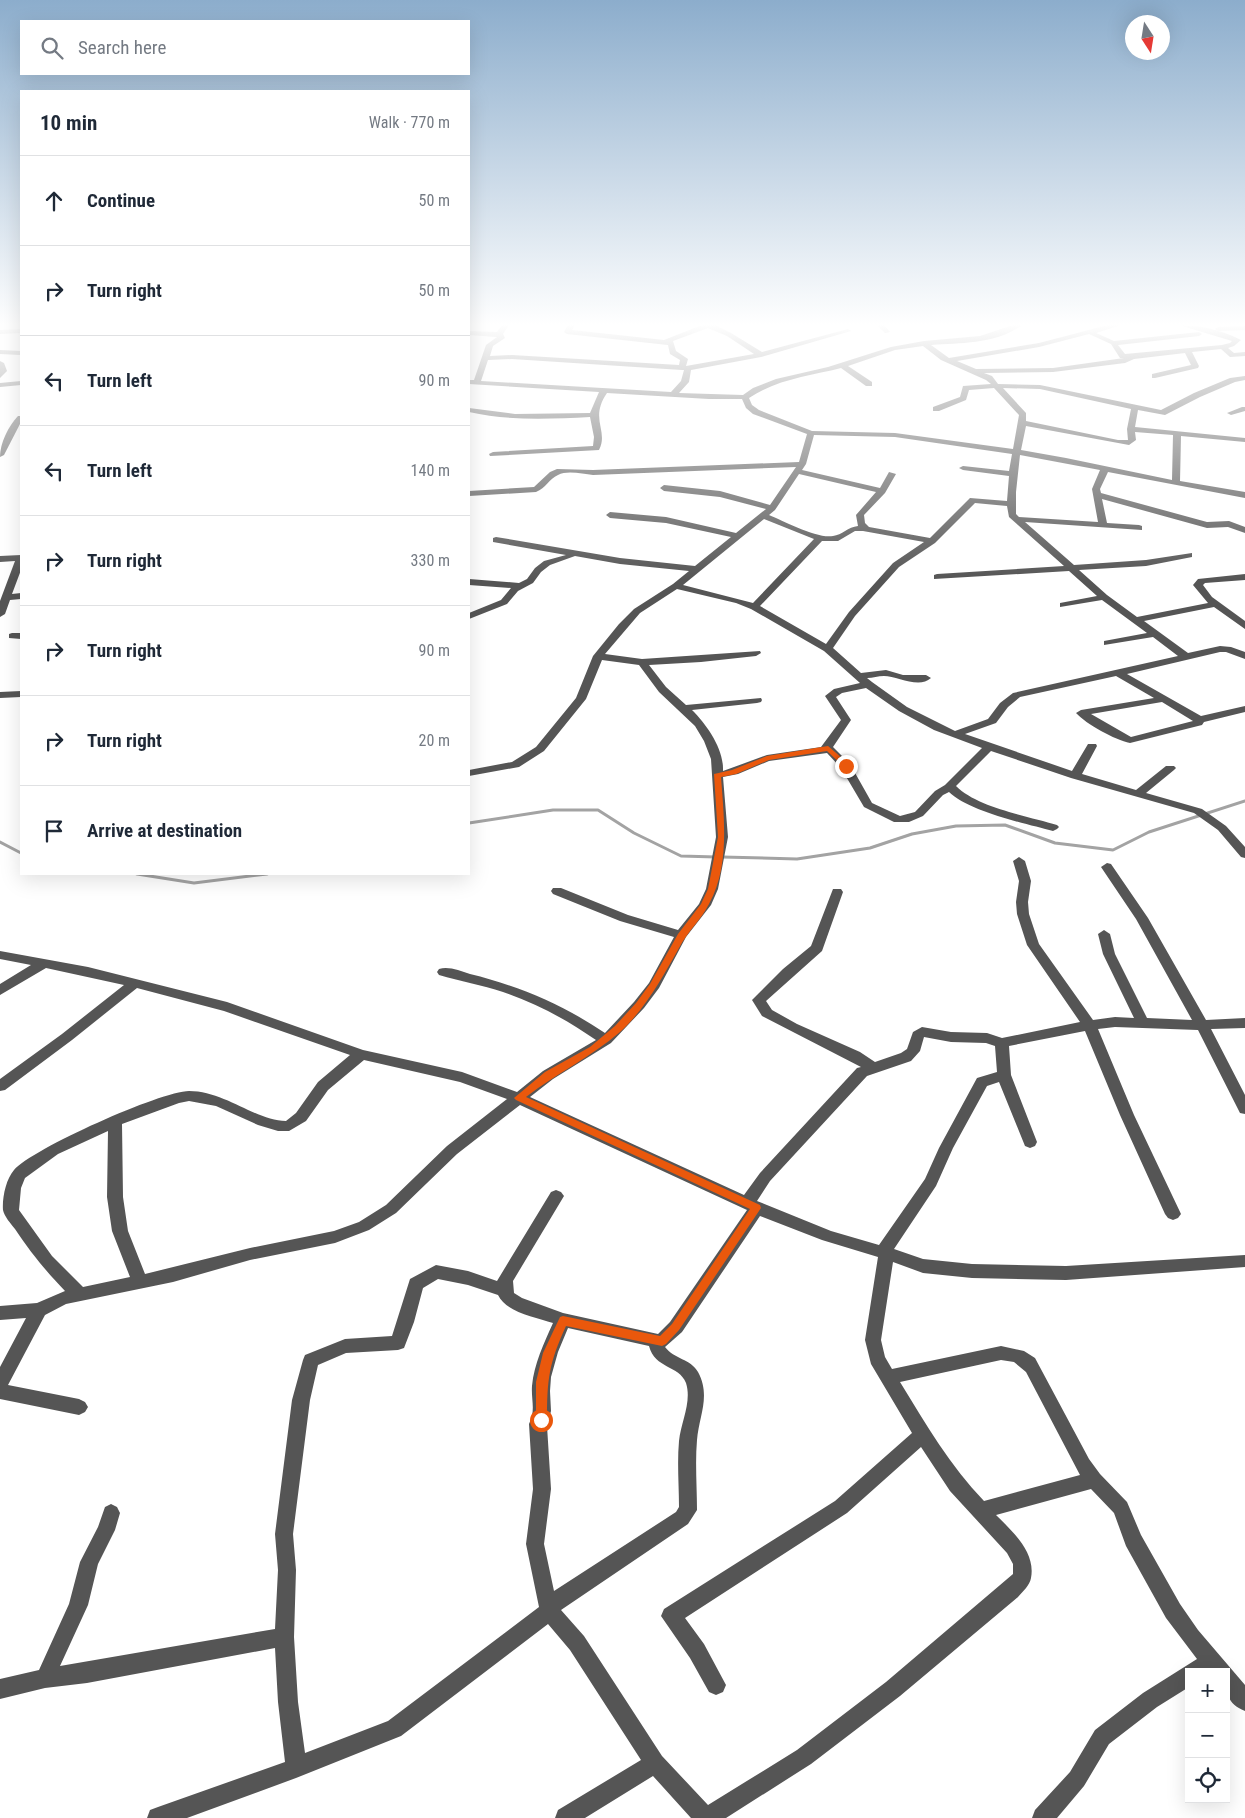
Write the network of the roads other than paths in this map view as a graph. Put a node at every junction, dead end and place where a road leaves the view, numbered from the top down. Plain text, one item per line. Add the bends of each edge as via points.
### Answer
1 (470, 410) edge
2 (595, 410) edge
3 (753, 410) edge
4 (1020, 410) edge
5 (1136, 410) edge
6 (1146, 410) edge
7 (1168, 410) edge
8 (1242, 410) edge
9 (1231, 413) dead end
10 (594, 415) junction
11 (20, 419) edge
12 (1023, 423) junction
13 (1131, 429) junction
14 (811, 433) junction
15 (1177, 434) junction
16 (1245, 441) edge
17 (1016, 452) junction
18 (494, 454) dead end
19 (0, 455) edge
20 (800, 468) junction
21 (963, 468) dead end
22 (1105, 469) junction
23 (892, 474) dead end
24 (1014, 474) junction
25 (1176, 483) junction
26 (664, 488) dead end
27 (882, 491) junction
28 (470, 493) edge
29 (1098, 495) junction
30 (1245, 495) edge
31 (1012, 504) junction
32 (772, 508) junction
33 (610, 515) dead end
34 (762, 515) junction
35 (1016, 519) junction
36 (1103, 525) junction
37 (860, 527) junction
38 (1139, 528) dead end
39 (1245, 530) edge
40 (737, 536) junction
41 (820, 538) junction
42 (496, 540) dead end
43 (932, 541) junction
44 (583, 555) junction
45 (1189, 555) dead end
46 (20, 558) edge
47 (0, 559) edge
48 (20, 561) edge
49 (1071, 568) junction
50 (695, 569) junction
51 (936, 577) dead end
52 (1245, 577) edge
53 (470, 582) edge
54 (521, 586) junction
55 (676, 586) junction
56 (20, 596) edge
57 (6, 597) junction
58 (1104, 597) junction
59 (1063, 604) dead end
60 (1215, 604) junction
61 (754, 607) junction
62 (0, 614) edge
63 (470, 616) edge
64 (1136, 620) junction
65 (1245, 626) edge
66 (1156, 634) junction
67 (1108, 643) dead end
68 (828, 649) junction
69 (756, 653) dead end
70 (598, 656) junction
71 (1185, 656) junction
72 (1245, 656) edge
73 (642, 662) junction
74 (1118, 673) junction
75 (859, 676) junction
76 (926, 678) dead end
77 (868, 684) junction
78 (20, 694) edge
79 (0, 695) edge
80 (1164, 699) junction
81 (757, 700) dead end
82 (683, 708) junction
83 (1245, 709) edge
84 (1199, 720) junction
85 (956, 734) junction
86 (1092, 746) dead end
87 (989, 747) junction
88 (828, 748) junction
89 (1170, 768) dead end
90 (470, 774) edge
91 (717, 775) junction
92 (1075, 776) junction
93 (950, 787) junction
94 (1138, 794) junction
95 (1053, 827) dead end
96 (1245, 854) edge
97 (1019, 861) dead end
98 (1107, 867) dead end
99 (557, 891) dead end
100 (837, 892) dead end
101 (1104, 934) dead end
102 (681, 936) junction
103 (0, 954) edge
104 (46, 962) junction
105 (444, 972) dead end
106 (132, 984) junction
107 (0, 990) edge
108 (1144, 1023) junction
109 (1245, 1024) edge
110 (1089, 1025) junction
111 (1202, 1025) junction
112 (606, 1040) junction
113 (1002, 1044) junction
114 (361, 1054) junction
115 (872, 1067) junction
116 (1004, 1076) junction
117 (0, 1086) edge
118 (519, 1098) junction
119 (1245, 1109) edge
120 (115, 1121) junction
121 (1030, 1142) dead end
122 (556, 1196) dead end
123 (752, 1205) junction
124 (1173, 1214) dead end
125 (885, 1252) junction
126 (1245, 1262) edge
127 (140, 1282) junction
128 (504, 1290) junction
129 (80, 1295) junction
130 (39, 1310) junction
131 (0, 1313) edge
132 (563, 1320) junction
133 (656, 1341) junction
134 (887, 1378) junction
135 (0, 1384) edge
136 (0, 1391) edge
137 (79, 1407) dead end
138 (923, 1434) junction
139 (1094, 1480) junction
140 (980, 1510) junction
141 (111, 1513) dead end
142 (549, 1611) junction
143 (284, 1637) junction
144 (1216, 1666) edge
145 (45, 1678) junction
146 (1185, 1678) edge
147 (1230, 1683) edge
148 (716, 1685) dead end
149 (0, 1689) edge
150 (1245, 1701) edge
151 (655, 1764) junction
152 (296, 1768) junction
153 (158, 1818) edge
154 (566, 1818) edge
155 (706, 1818) edge
156 (1043, 1818) edge

1 - 10 street via 502,416
2 - 10 street
3 - 14 street
4 - 12 street
5 - 13 street
6 - 7 street via 1162,413
8 - 9 street
10 - 18 street via 599,441 596,448
11 - 19 street
12 - 13 street via 1125,443 1132,440
12 - 17 street
13 - 15 street
14 - 17 street via 894,436
14 - 20 street
15 - 16 street
15 - 25 street
17 - 22 street
17 - 24 street
20 - 27 street
20 - 28 street via 560,471 536,489
20 - 32 street
21 - 24 street
22 - 25 street
22 - 29 street via 1096,489
23 - 27 street
24 - 31 street
25 - 30 street
26 - 32 street via 720,494
27 - 37 street via 860,515
29 - 36 street
29 - 39 street via 1204,524 1229,524
31 - 35 street via 1012,515
31 - 43 street via 972,500
32 - 34 street
33 - 40 street via 666,520
34 - 40 street
34 - 41 street
35 - 36 street
35 - 49 street
36 - 38 street
37 - 41 street via 835,539
37 - 43 street
40 - 50 street
41 - 61 street
42 - 44 street
43 - 68 street via 896,565 852,614
44 - 50 street
44 - 54 street via 555,559
45 - 49 street via 1146,563
46 - 47 street
48 - 57 street
49 - 51 street
49 - 58 street
50 - 55 street
52 - 60 street via 1199,582 1200,588
53 - 54 street
54 - 63 street via 504,602
55 - 61 street
55 - 70 street via 637,610
56 - 57 street
57 - 62 street
58 - 59 street
58 - 64 street
60 - 64 street
60 - 65 street
61 - 68 street
64 - 66 street
66 - 67 street
66 - 71 street
68 - 75 street
69 - 73 street
70 - 73 street
70 - 90 street via 581,699 540,749 515,765
71 - 72 street via 1227,648
71 - 74 street
73 - 82 street via 665,692
74 - 80 street
74 - 85 street via 1017,694 992,722
75 - 76 street via 886,674
75 - 77 street
77 - 85 street via 903,710
77 - 88 street via 830,696 846,720
78 - 79 street
80 - 84 street
80 - 84 street via 1081,713 1130,740 1194,725
81 - 82 street
82 - 91 street via 717,756 720,767
83 - 84 street
85 - 87 street
86 - 92 street
87 - 92 street
87 - 93 street
88 - 91 street via 767,758 734,772
88 - 93 street via 846,766 868,804 898,820 918,814 939,793
89 - 94 street
91 - 102 street via 722,837 712,889 705,905
92 - 94 street
93 - 95 street via 959,796 986,807
94 - 96 street via 1198,810 1222,828
97 - 110 street via 1025,882 1022,902 1027,931
98 - 111 street via 1142,918
99 - 102 street via 624,918
100 - 115 street via 817,948 759,1000 768,1013
101 - 108 street via 1109,954
102 - 112 street via 639,1006
103 - 104 street
104 - 106 street
104 - 107 street
105 - 112 street via 508,989 548,1005
106 - 114 street via 228,1007
106 - 117 street via 68,1037
108 - 110 street
108 - 111 street
109 - 111 street
110 - 113 street
110 - 124 street
111 - 119 street
112 - 118 street via 548,1075
113 - 115 street via 987,1038 922,1032 906,1057
113 - 116 street
114 - 118 street via 462,1077
114 - 120 street via 323,1086 300,1117 289,1126 278,1126 219,1101 189,1096
115 - 123 street via 862,1072 770,1170
116 - 121 street
116 - 125 street via 982,1082 931,1182
118 - 123 street
118 - 127 street via 431,1168 391,1209 364,1226 335,1237 250,1254
120 - 127 street via 115,1197 120,1231
120 - 129 street via 54,1150 19,1174 13,1188 11,1211 46,1261
122 - 128 street via 505,1280
123 - 125 street via 828,1236
123 - 133 street via 676,1327 662,1341
125 - 126 street via 923,1266 1012,1273 1066,1273
125 - 134 street via 873,1340 877,1359
127 - 129 street
128 - 132 street via 516,1303
128 - 143 street via 436,1272 416,1284 398,1343 345,1346 311,1360 301,1400 284,1534 287,1570
129 - 130 street via 63,1298
130 - 131 street
130 - 135 street
132 - 133 street
132 - 142 street via 548,1353 541,1392 543,1414 538,1424 542,1489 535,1544
133 - 142 street via 659,1354 684,1368 692,1376 696,1389 697,1405 688,1441 688,1510 682,1518 570,1591
134 - 138 street
134 - 139 street via 1002,1352 1025,1358
136 - 137 street
138 - 140 street via 940,1464
138 - 148 street via 841,1507 671,1616 697,1651
139 - 140 street
139 - 144 street via 1121,1508 1133,1540 1173,1612
140 - 155 street via 1014,1547 1022,1564 1022,1578 893,1689 811,1752
141 - 145 street via 89,1562 78,1605
142 - 151 street via 577,1643
142 - 152 street via 394,1729
143 - 145 street
143 - 152 street
145 - 149 street
146 - 156 street via 1102,1738 1077,1779
147 - 150 street
151 - 154 street
151 - 155 street
152 - 153 street

